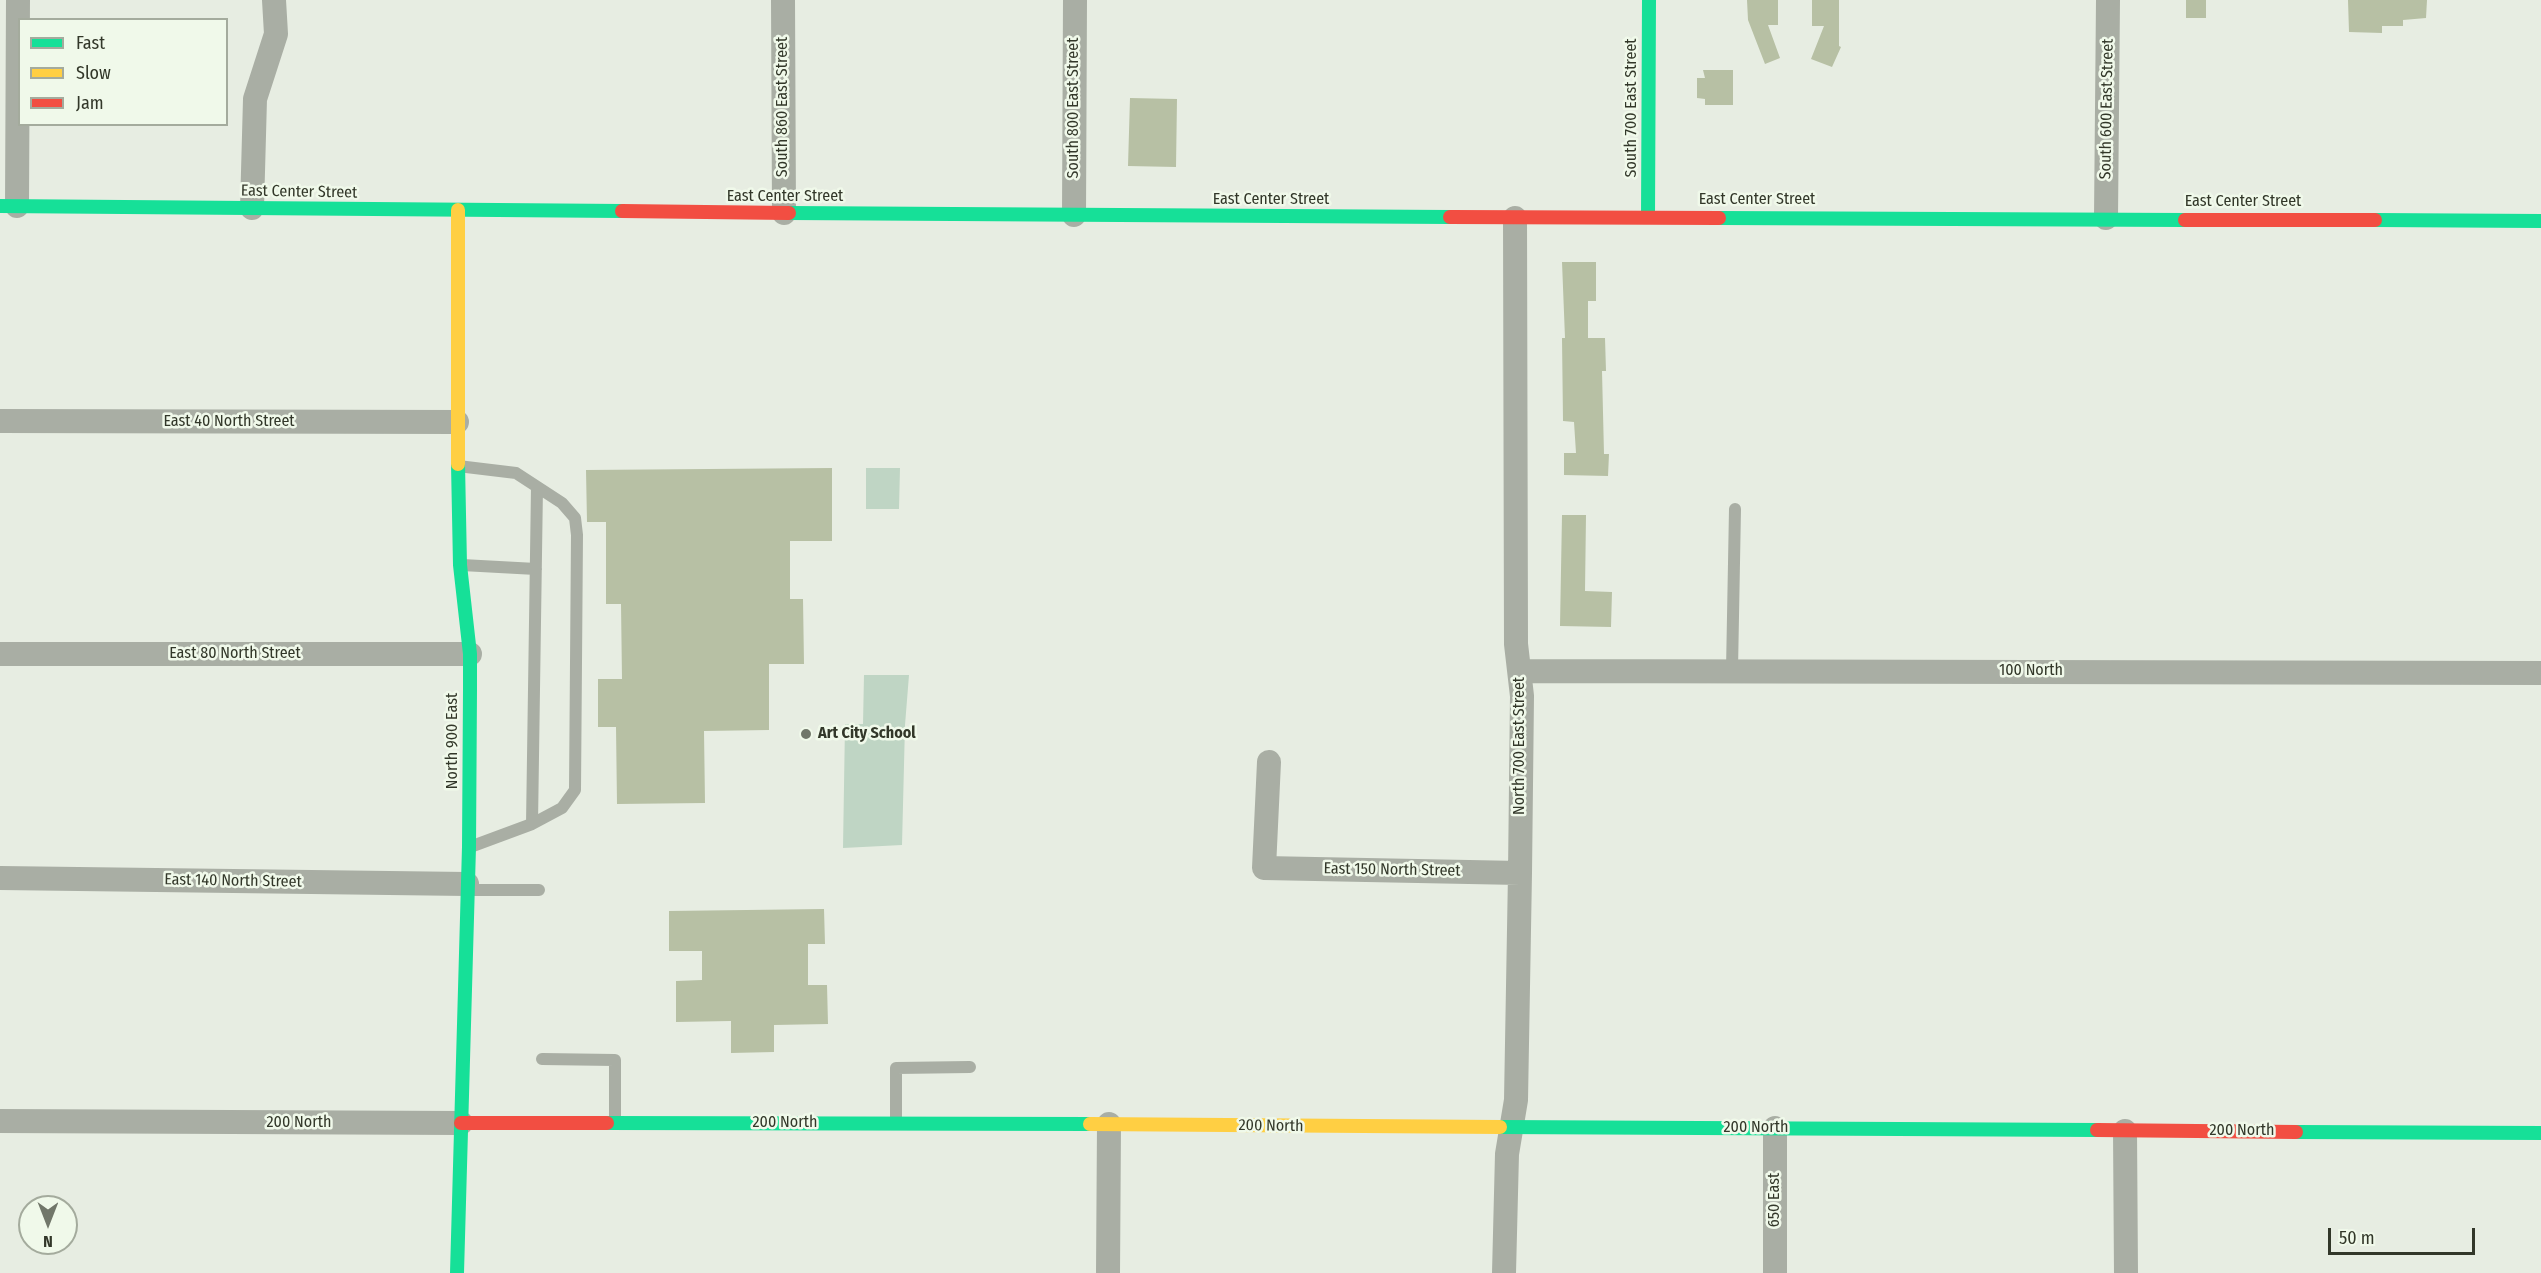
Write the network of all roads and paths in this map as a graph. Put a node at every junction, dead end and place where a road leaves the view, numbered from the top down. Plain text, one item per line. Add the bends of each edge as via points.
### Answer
1 (18, 0) edge
2 (274, 0) edge
3 (783, 0) edge
4 (1075, 0) edge
5 (1649, 0) edge
6 (2108, 0) edge
7 (9, 206) edge
8 (252, 208) junction
9 (458, 210) junction
10 (784, 213) junction
11 (1074, 215) junction
12 (1648, 216) junction
13 (1515, 218) junction
14 (2106, 218) junction
15 (2541, 221) edge
16 (0, 421) edge
17 (458, 422) junction
18 (458, 466) junction
19 (537, 487) junction
20 (1735, 509) dead end
21 (460, 565) junction
22 (536, 569) junction
23 (0, 654) edge
24 (470, 654) junction
25 (1732, 670) junction
26 (1520, 671) junction
27 (2541, 673) edge
28 (1269, 762) dead end
29 (532, 824) junction
30 (469, 847) junction
31 (1520, 873) junction
32 (0, 878) edge
33 (467, 887) junction
34 (539, 890) dead end
35 (542, 1059) dead end
36 (970, 1067) dead end
37 (0, 1121) edge
38 (461, 1123) junction
39 (615, 1123) junction
40 (896, 1123) junction
41 (1109, 1124) junction
42 (1512, 1128) junction
43 (1775, 1128) junction
44 (2125, 1131) junction
45 (2541, 1133) edge
46 (457, 1273) edge
47 (1108, 1273) edge
48 (1504, 1273) edge
49 (1775, 1273) edge
50 (2126, 1273) edge

1 - 7 street
2 - 8 street via 276,34 255,99
3 - 10 street, South 860 East Street
4 - 11 street, South 800 East Street
5 - 12 street, South 700 East Street
6 - 14 street, South 600 East Street
7 - 8 street, East Center Street
8 - 9 street, East Center Street
9 - 10 street, East Center Street
9 - 17 street, North 900 East
10 - 11 street, East Center Street
11 - 13 street, East Center Street
12 - 13 street, East Center Street
12 - 14 street, East Center Street
13 - 26 street, North 700 East Street via 1516,632
14 - 15 street, East Center Street
16 - 17 street, East 40 North Street
17 - 18 street, North 900 East
18 - 19 lane via 516,473
18 - 21 street, North 900 East
19 - 22 lane
19 - 29 lane via 562,503 577,525 577,780 571,799 562,808
20 - 25 lane
21 - 22 lane
21 - 24 street, North 900 East
22 - 29 lane
23 - 24 street, East 80 North Street
24 - 30 street, North 900 East
25 - 26 street, 100 North
25 - 27 street, 100 North
26 - 31 street, North 700 East Street
28 - 31 street, East 150 North Street via 1264,867
29 - 30 lane
30 - 33 street, North 900 East
31 - 42 street, North 700 East Street via 1516,1100
32 - 33 street, East 140 North Street
33 - 34 lane
33 - 38 street, North 900 East
35 - 39 lane via 615,1060
36 - 40 lane via 896,1068
37 - 38 street, 200 North
38 - 39 street, 200 North
38 - 46 street, North 900 East
39 - 40 street, 200 North
40 - 41 street, 200 North
41 - 42 street, 200 North
41 - 47 street
42 - 43 street, 200 North
42 - 48 street, North 700 East Street via 1507,1154
43 - 44 street, 200 North
43 - 49 street, 650 East
44 - 45 street, 200 North
44 - 50 street

